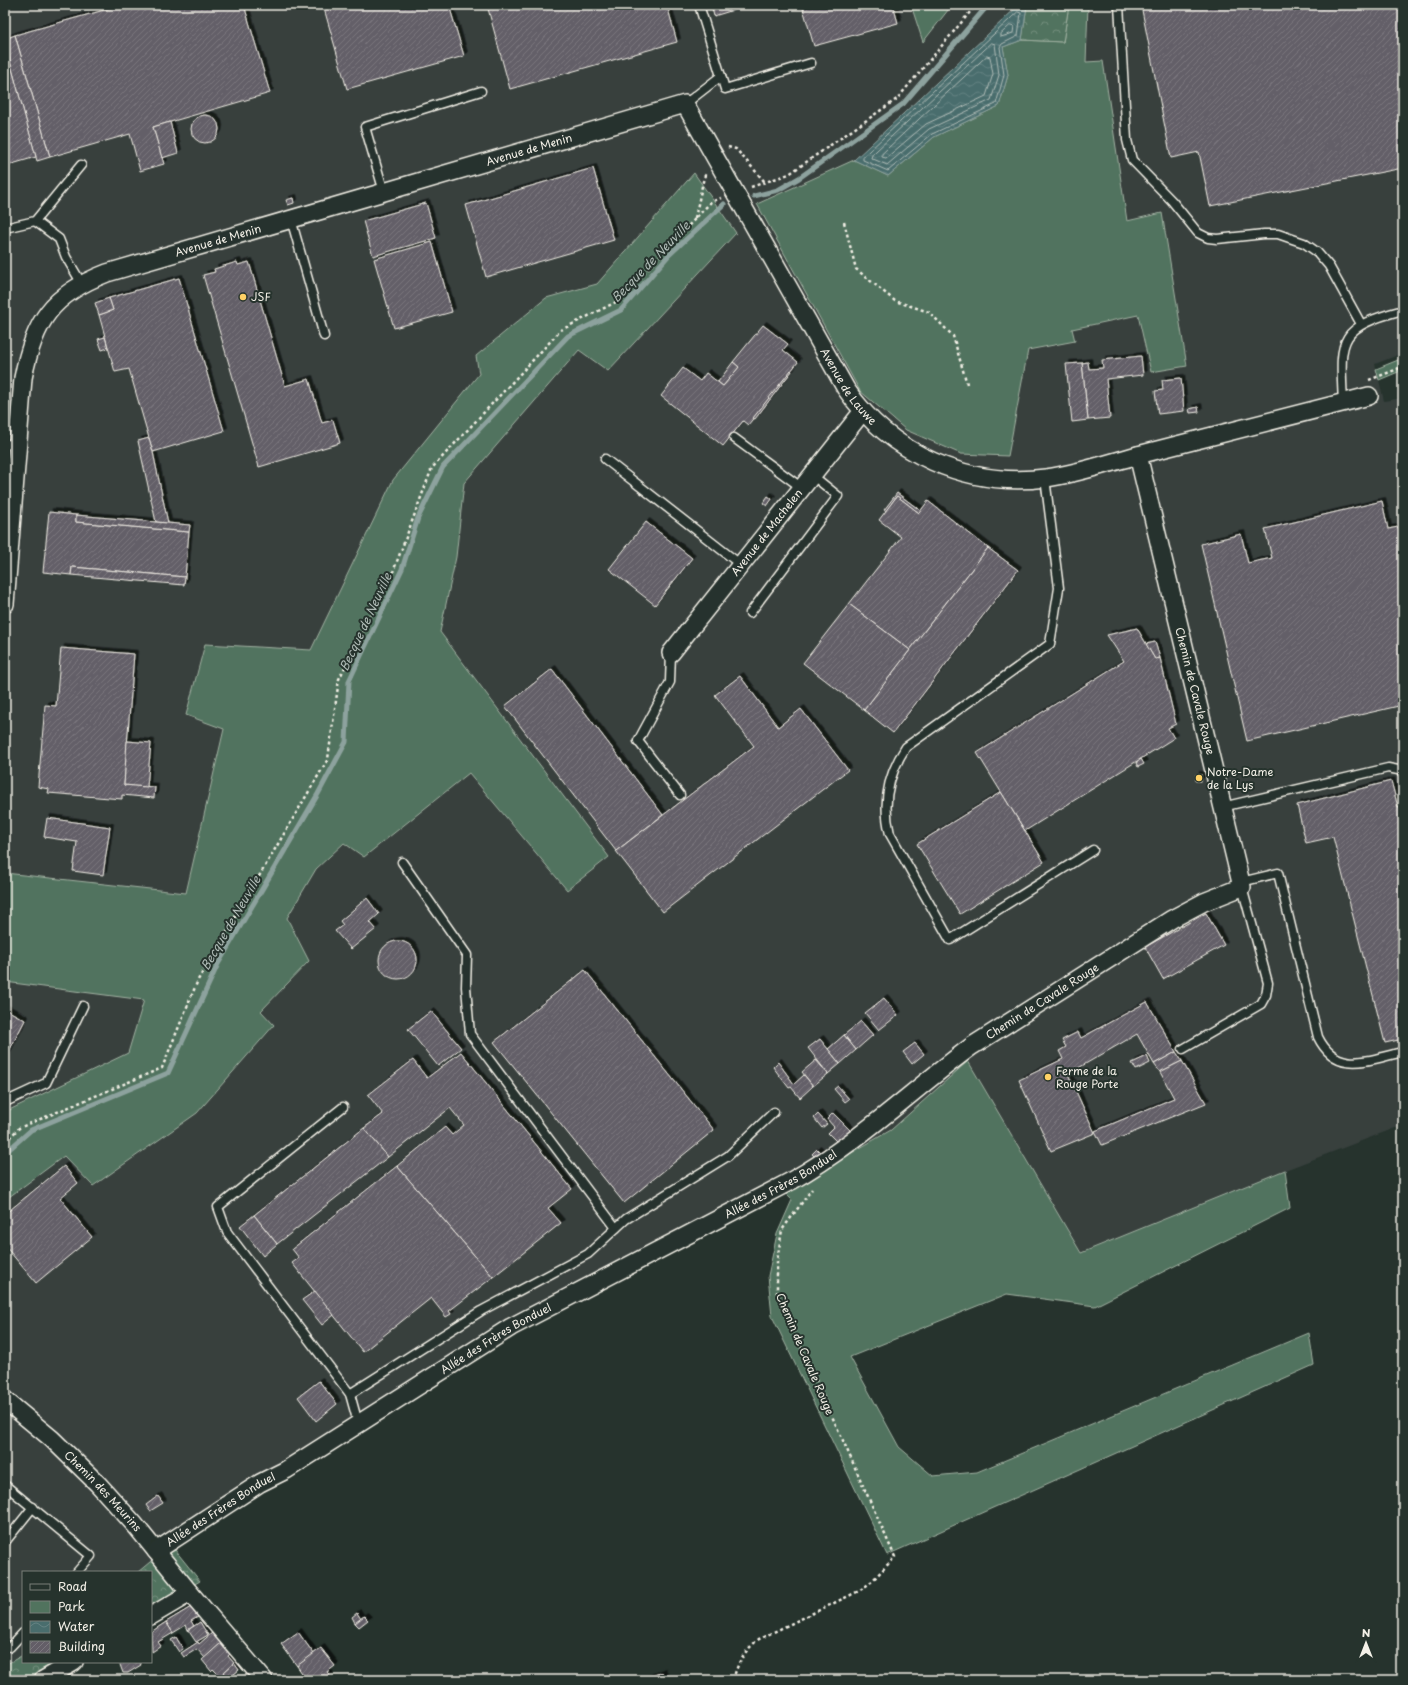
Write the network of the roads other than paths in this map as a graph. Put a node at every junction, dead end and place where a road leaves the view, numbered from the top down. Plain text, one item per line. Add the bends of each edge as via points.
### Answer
1 (699, 5) edge
2 (1119, 5) edge
3 (810, 63) dead end
4 (721, 76) junction
5 (481, 91) dead end
6 (685, 104) junction
7 (81, 165) dead end
8 (384, 192) junction
9 (291, 219) junction
10 (35, 221) junction
11 (5, 228) edge
12 (82, 284) junction
13 (1403, 310) edge
14 (1361, 324) junction
15 (324, 336) dead end
16 (1369, 396) road end
17 (1343, 403) junction
18 (863, 412) junction
19 (734, 438) dead end
20 (12, 444) edge
21 (1138, 455) junction
22 (605, 459) dead end
23 (1045, 478) junction
24 (807, 482) junction
25 (741, 565) junction
26 (5, 604) edge
27 (750, 613) dead end
28 (671, 654) joint
29 (1403, 771) edge
30 (680, 795) dead end
31 (1222, 807) junction
32 (1093, 850) dead end
33 (402, 862) dead end
34 (1241, 885) junction
35 (83, 1006) dead end
36 (1183, 1049) dead end
37 (1403, 1052) edge
38 (5, 1102) edge
39 (343, 1107) dead end
40 (774, 1112) dead end
41 (847, 1146) joint
42 (616, 1228) junction
43 (350, 1394) junction
44 (5, 1400) edge
45 (358, 1423) junction
46 (5, 1485) edge
47 (33, 1507) junction
48 (5, 1542) edge
49 (156, 1551) junction
50 (78, 1571) edge
51 (190, 1593) junction
52 (152, 1615) edge
53 (22, 1634) edge
54 (10, 1648) dead end
55 (72, 1663) edge
56 (44, 1680) edge
57 (264, 1680) edge

1 - 4 lane
2 - 14 lane via 1127,140 1132,160 1172,201 1193,229 1203,236 1217,238 1278,234 1294,238 1311,247 1329,266
3 - 4 lane via 725,89
4 - 6 lane
5 - 8 lane via 365,127
6 - 8 street, Avenue de Menin
6 - 18 street, Avenue de Lauwe via 846,389
7 - 10 lane
8 - 9 street, Avenue de Menin
9 - 12 street, Avenue de Menin via 107,273
9 - 15 lane
10 - 11 lane
10 - 12 lane via 59,239
12 - 20 street, Avenue de Menin via 58,301 35,333 23,378
13 - 14 lane
14 - 17 lane via 1351,333 1341,354
16 - 17 street
17 - 21 street
18 - 23 street, Avenue de Lauwe via 902,445 939,465 969,474 1000,479
18 - 24 street, Avenue de Machelen
19 - 24 lane
20 - 26 street, Avenue de Menin
21 - 23 street, Avenue de Lauwe via 1071,474
21 - 31 street, Chemin de Cavale Rouge
22 - 25 lane
23 - 32 lane via 1059,588 1050,644 906,748 898,759 889,783 886,820 890,834 950,940
24 - 25 street, Avenue de Machelen
24 - 27 lane via 838,496
25 - 28 street, Avenue de Machelen
28 - 30 lane via 670,682 638,741
29 - 31 lane via 1388,768
31 - 34 street, Chemin de Cavale Rouge
33 - 42 lane via 467,955 466,987 470,1034
34 - 36 lane via 1268,983 1266,995 1260,1004
34 - 37 lane via 1278,873 1318,1037 1323,1048 1338,1060 1350,1063
34 - 41 street, Chemin de Cavale Rouge via 1172,919 999,1029 946,1065
35 - 38 lane via 46,1083
39 - 43 lane via 218,1207 227,1232
40 - 42 lane via 728,1156 626,1219
41 - 45 street, Allée des Frères Bonduel via 792,1182 511,1327
42 - 43 lane via 588,1254 481,1311
43 - 45 lane
44 - 49 street, Chemin des Meurins via 52,1439 98,1484
45 - 49 street, Allée des Frères Bonduel
46 - 47 lane
47 - 48 lane
47 - 50 lane via 91,1556
49 - 51 street, Chemin des Meurins
51 - 52 street
51 - 57 street, Chemin des Meurins
53 - 54 lane
55 - 56 street

